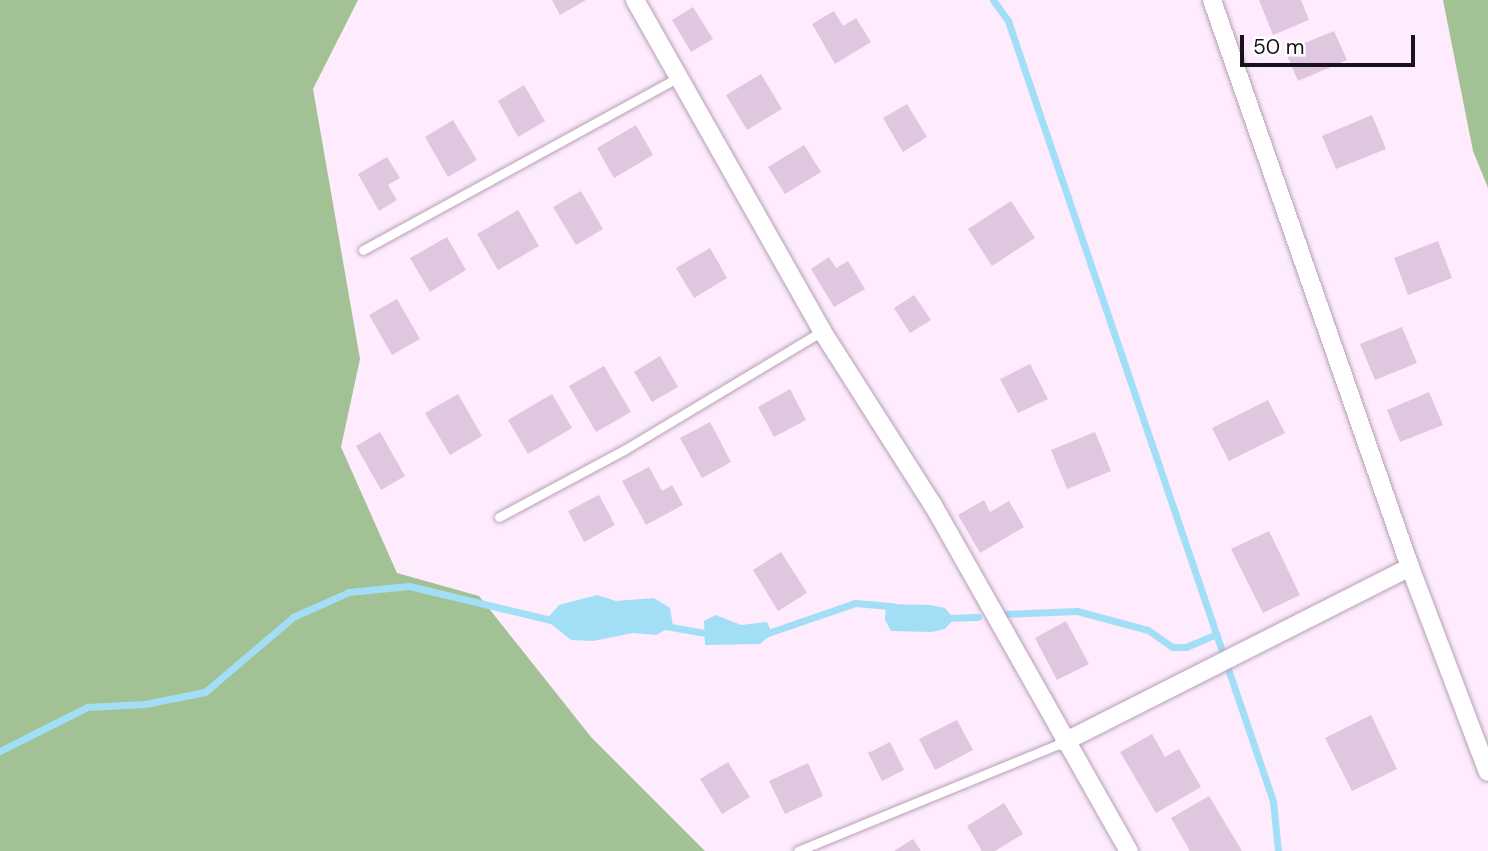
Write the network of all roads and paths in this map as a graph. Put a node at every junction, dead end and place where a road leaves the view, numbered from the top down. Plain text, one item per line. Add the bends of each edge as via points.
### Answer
1 (635, 0) edge
2 (1212, 0) edge
3 (677, 78) junction
4 (363, 250) dead end
5 (822, 331) junction
6 (499, 517) dead end
7 (1410, 567) junction
8 (1064, 742) junction
9 (1488, 772) edge
10 (798, 851) edge
11 (1129, 851) edge

1 - 3 street
2 - 7 street
3 - 4 lane
3 - 5 street
5 - 6 lane via 624,450
5 - 8 street via 933,505
7 - 8 street
7 - 9 street
8 - 10 lane
8 - 11 street

